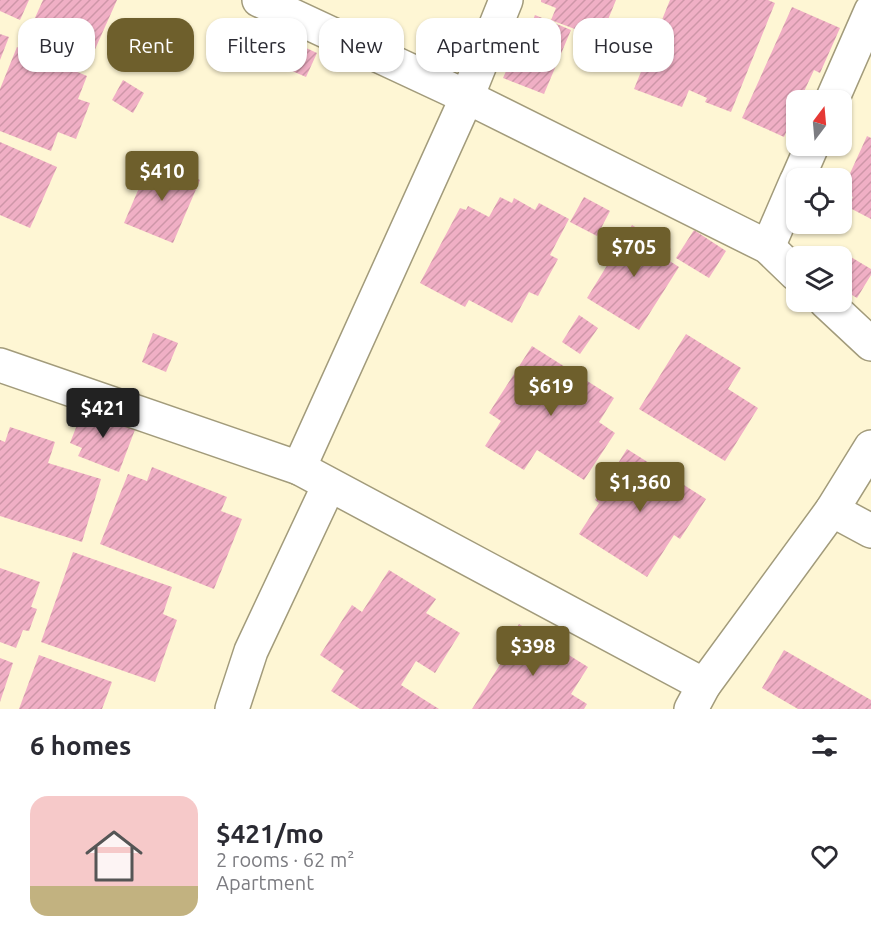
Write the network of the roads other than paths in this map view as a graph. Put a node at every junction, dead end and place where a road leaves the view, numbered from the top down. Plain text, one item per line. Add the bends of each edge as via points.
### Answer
1 (259, 0) edge
2 (506, 0) edge
3 (871, 11) edge
4 (836, 90) edge
5 (467, 97) junction
6 (786, 205) edge
7 (768, 247) junction
8 (786, 264) edge
9 (837, 312) edge
10 (871, 344) edge
11 (0, 365) edge
12 (871, 447) edge
13 (299, 468) junction
14 (329, 485) junction
15 (832, 510) junction
16 (871, 531) edge
17 (697, 697) edge
18 (232, 709) edge

1 - 5 street
2 - 5 street
3 - 4 street
5 - 7 street
5 - 13 street
6 - 7 street
7 - 8 street
9 - 10 street
11 - 13 street
12 - 15 street
13 - 14 street
14 - 17 street
14 - 18 street via 251,651
15 - 16 street
15 - 17 street

